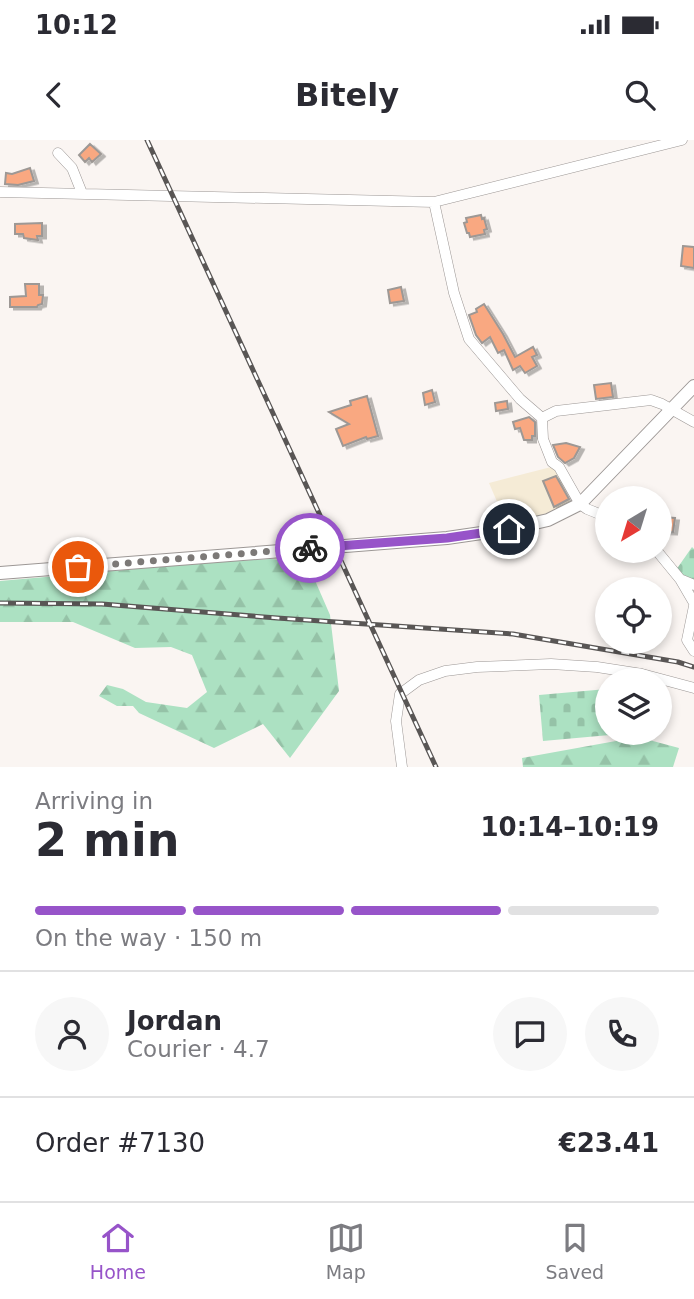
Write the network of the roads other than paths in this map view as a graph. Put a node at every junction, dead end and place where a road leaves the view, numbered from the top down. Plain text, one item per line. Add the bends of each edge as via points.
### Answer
1 (682, 140) edge
2 (58, 153) dead end
3 (0, 192) edge
4 (82, 193) junction
5 (434, 201) junction
6 (694, 386) edge
7 (670, 410) junction
8 (542, 418) junction
9 (694, 422) edge
10 (580, 504) junction
11 (595, 512) edge
12 (668, 564) edge
13 (0, 573) edge
14 (680, 579) junction
15 (694, 585) edge
16 (694, 604) edge
17 (694, 652) edge
18 (694, 688) edge
19 (402, 767) edge

1 - 5 street
2 - 4 street via 72,168
3 - 4 street
4 - 5 street
5 - 8 street via 469,339
6 - 7 street
7 - 8 street via 651,400 556,411
7 - 9 street
7 - 10 street
8 - 10 street via 542,439 552,462
10 - 11 street
10 - 13 street via 548,520 447,538
12 - 14 street
14 - 15 street
14 - 16 street
16 - 17 street via 687,640
18 - 19 street via 597,667 551,664 445,671 419,680 400,694 396,721

